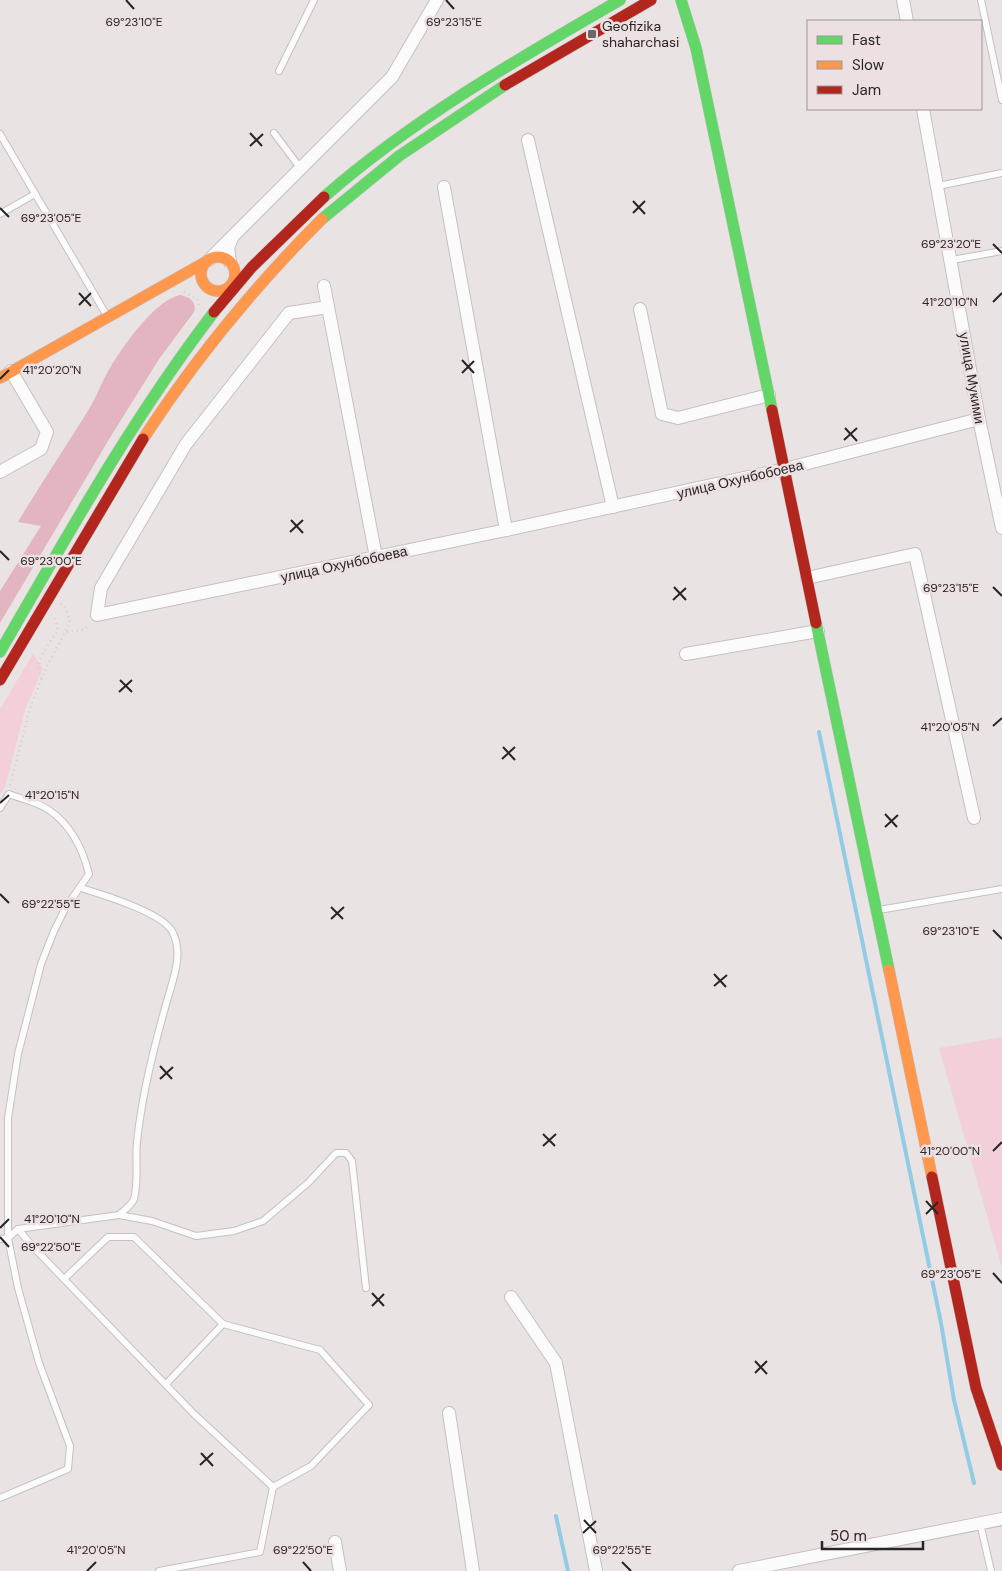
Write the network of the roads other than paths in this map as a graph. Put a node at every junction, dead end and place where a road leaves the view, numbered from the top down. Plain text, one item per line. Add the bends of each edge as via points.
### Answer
1 (314, 0) edge
2 (431, 0) edge
3 (437, 0) edge
4 (620, 0) edge
5 (651, 0) edge
6 (681, 0) edge
7 (903, 0) edge
8 (981, 0) edge
9 (429, 15) junction
10 (907, 20) edge
11 (279, 71) dead end
12 (1002, 100) edge
13 (924, 110) edge
14 (274, 133) dead end
15 (0, 134) edge
16 (528, 140) dead end
17 (301, 168) junction
18 (1002, 173) edge
19 (938, 186) junction
20 (444, 187) dead end
21 (35, 194) junction
22 (0, 214) edge
23 (235, 235) junction
24 (1002, 252) edge
25 (209, 260) junction
26 (952, 260) junction
27 (230, 262) junction
28 (252, 267) junction
29 (263, 280) junction
30 (171, 281) junction
31 (230, 285) junction
32 (207, 286) junction
33 (324, 286) dead end
34 (328, 307) junction
35 (640, 309) dead end
36 (215, 312) junction
37 (107, 317) junction
38 (230, 319) junction
39 (6, 374) edge
40 (768, 395) junction
41 (979, 419) junction
42 (785, 469) junction
43 (0, 472) edge
44 (999, 503) edge
45 (613, 507) junction
46 (1002, 528) edge
47 (506, 530) junction
48 (376, 557) junction
49 (807, 578) junction
50 (818, 631) junction
51 (0, 652) edge
52 (686, 654) dead end
53 (0, 680) edge
54 (0, 808) edge
55 (974, 818) dead end
56 (81, 888) junction
57 (1002, 888) edge
58 (875, 911) junction
59 (118, 1215) junction
60 (18, 1229) junction
61 (8, 1238) junction
62 (0, 1239) edge
63 (64, 1279) junction
64 (366, 1288) dead end
65 (511, 1297) dead end
66 (224, 1324) junction
67 (166, 1384) junction
68 (449, 1413) dead end
69 (1002, 1465) edge
70 (273, 1487) junction
71 (0, 1498) edge
72 (1002, 1519) edge
73 (980, 1523) junction
74 (335, 1542) dead end
75 (159, 1571) edge
76 (340, 1571) edge
77 (473, 1571) edge
78 (596, 1571) edge
79 (738, 1571) edge
80 (991, 1571) edge

1 - 11 lane
2 - 9 street
3 - 9 street
4 - 28 main road via 503,68 395,139 345,178
5 - 29 main road via 517,77 416,142 321,220
6 - 40 main road via 696,48
7 - 10 street
8 - 12 lane
9 - 17 street via 392,77
13 - 19 street, улица Мукими
14 - 17 lane
15 - 21 lane
16 - 45 street
17 - 23 street
18 - 19 lane
19 - 26 street, улица Мукими
20 - 47 street
21 - 22 lane
21 - 37 lane
23 - 25 street
23 - 27 street via 228,248
24 - 26 lane
25 - 27 main road via 220,257
25 - 30 main road
25 - 32 main road via 202,273
26 - 41 street, улица Мукими
27 - 28 main road via 240,267
27 - 31 main road via 235,272
28 - 31 main road
29 - 31 main road
29 - 38 main road
30 - 32 main road via 188,278
30 - 37 main road
31 - 32 main road via 218,290
31 - 36 main road
31 - 38 main road
32 - 36 main road via 216,301
33 - 34 street
34 - 48 street
34 - 48 street, улица Охунбобоева via 289,313 186,444 102,588 97,615
35 - 40 street via 662,414 678,418
36 - 51 main road via 145,408
37 - 39 main road
38 - 53 main road via 190,369 152,425
39 - 43 street via 47,432 41,449
40 - 42 main road
41 - 42 street, улица Охунбобоева
41 - 44 street, улица Мукими
42 - 45 street, улица Охунбобоева
42 - 49 main road
44 - 46 street, улица Мукими
45 - 47 street, улица Охунбобоева
47 - 48 street, улица Охунбобоева
49 - 50 main road
49 - 55 street via 916,554
50 - 52 street
50 - 58 main road
54 - 56 lane via 9,794 48,809 67,825 89,874
56 - 59 lane via 164,922 172,931 178,948 175,973 146,1084 133,1201
56 - 61 lane via 66,907 54,931 39,973 18,1054 8,1118
57 - 58 lane
58 - 69 main road via 976,1388
59 - 60 lane
59 - 64 lane via 152,1221 196,1236 234,1231 263,1221 308,1183 336,1153 346,1153 352,1162
60 - 61 lane
60 - 63 lane
61 - 62 lane
61 - 71 lane via 39,1363 70,1446 68,1469
63 - 66 lane via 108,1237 134,1237
63 - 67 lane
65 - 78 street via 556,1363
66 - 67 lane
66 - 70 lane via 320,1350 369,1405 311,1466
67 - 70 lane
68 - 77 street
70 - 75 lane via 260,1552
72 - 73 street
73 - 79 street
73 - 80 lane
74 - 76 street

